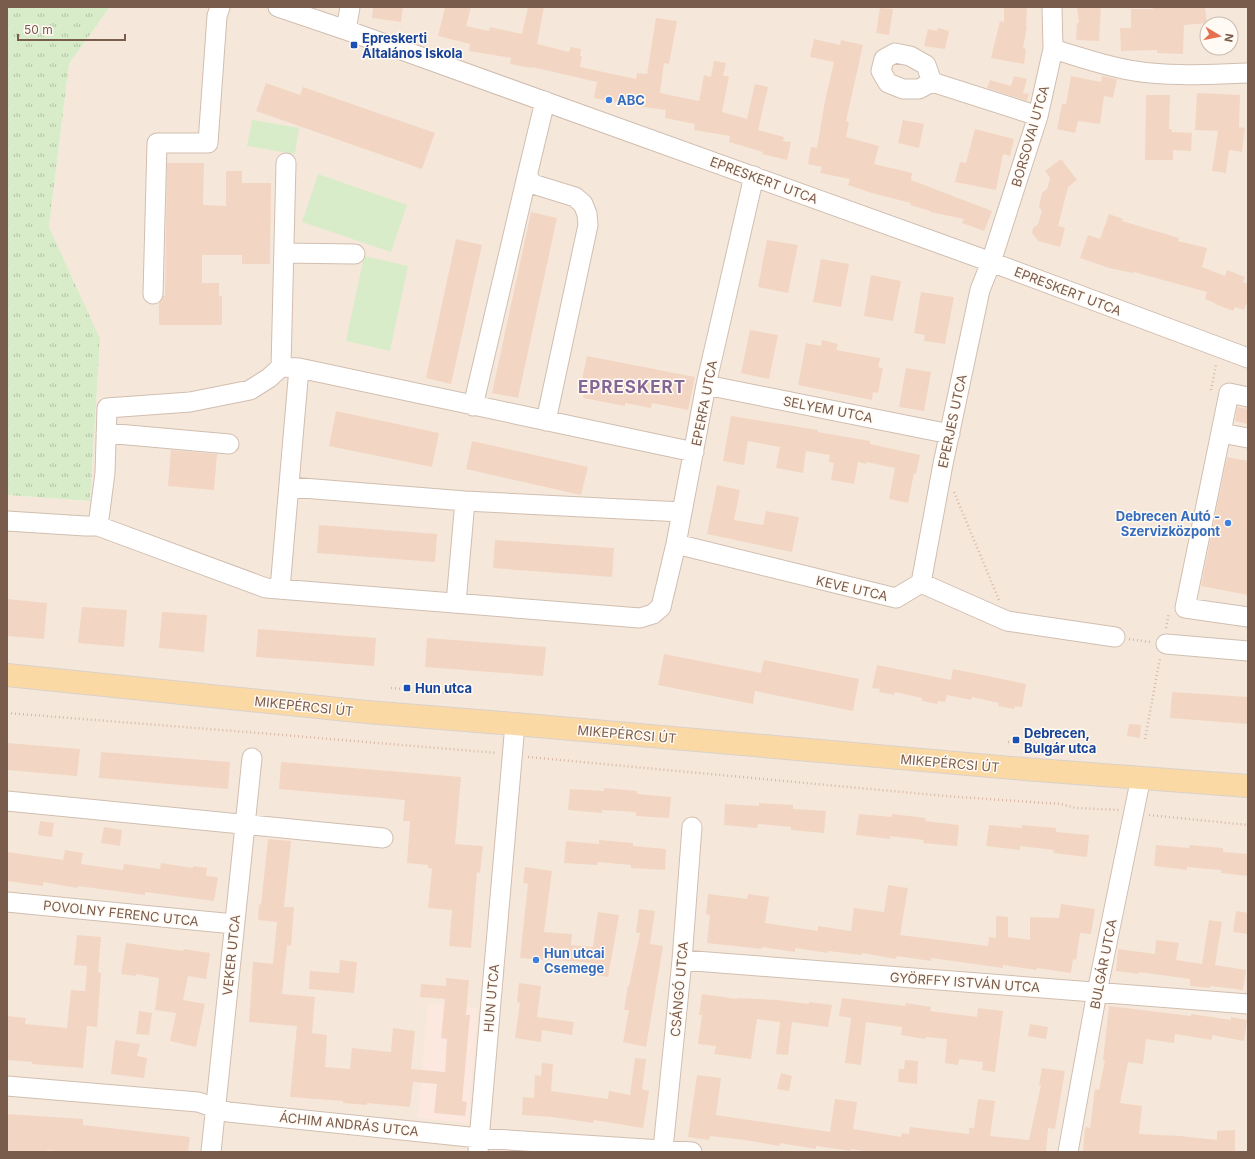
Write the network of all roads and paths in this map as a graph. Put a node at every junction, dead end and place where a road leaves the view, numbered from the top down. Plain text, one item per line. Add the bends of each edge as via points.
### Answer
1 (220, 7) edge
2 (278, 7) edge
3 (350, 7) edge
4 (1052, 7) edge
5 (346, 30) junction
6 (1053, 49) junction
7 (1248, 74) edge
8 (932, 82) dead end
9 (545, 101) junction
10 (1038, 116) junction
11 (286, 163) dead end
12 (527, 176) junction
13 (754, 176) junction
14 (284, 252) junction
15 (355, 254) dead end
16 (991, 262) junction
17 (153, 294) dead end
18 (1248, 358) edge
19 (290, 367) junction
20 (706, 385) junction
21 (1248, 397) edge
22 (473, 406) junction
23 (546, 421) junction
24 (106, 433) junction
25 (1221, 433) junction
26 (950, 434) junction
27 (1248, 438) edge
28 (229, 444) dead end
29 (694, 452) junction
30 (943, 464) junction
31 (290, 487) junction
32 (464, 501) junction
33 (682, 512) junction
34 (7, 521) edge
35 (98, 526) junction
36 (676, 544) junction
37 (921, 583) junction
38 (280, 589) junction
39 (456, 604) junction
40 (1248, 617) edge
41 (1007, 621) junction
42 (1115, 637) joint
43 (1166, 644) joint
44 (1248, 651) edge
45 (7, 675) edge
46 (391, 688) dead end
47 (448, 693) dead end
48 (7, 713) edge
49 (515, 724) junction
50 (1008, 742) dead end
51 (1056, 745) dead end
52 (512, 755) junction
53 (252, 758) dead end
54 (1141, 777) junction
55 (1248, 786) edge
56 (7, 801) edge
57 (1134, 812) junction
58 (245, 824) junction
59 (1248, 826) edge
60 (692, 828) dead end
61 (383, 838) dead end
62 (7, 902) edge
63 (234, 924) junction
64 (682, 960) junction
65 (1096, 992) junction
66 (1248, 1004) edge
67 (7, 1086) edge
68 (215, 1107) junction
69 (478, 1145) edge
70 (663, 1150) junction
71 (211, 1152) edge
72 (692, 1152) edge
73 (1068, 1152) edge

1 - 17 street via 217,16 208,142 157,144
2 - 5 street, EPRESKERT UTCA
3 - 5 street
4 - 6 street, BORSOVAI UTCA
5 - 9 street, EPRESKERT UTCA
6 - 7 street via 1112,67 1136,71 1166,74
6 - 10 street, BORSOVAI UTCA
8 - 10 street
9 - 12 street
9 - 13 street, EPRESKERT UTCA
10 - 16 street, BORSOVAI UTCA
11 - 14 street
12 - 22 street
12 - 23 street via 533,184 575,197 583,204 588,225
13 - 16 street, EPRESKERT UTCA
13 - 20 street, EPERFA UTCA
14 - 15 street
14 - 19 street
16 - 18 street, EPRESKERT UTCA
16 - 26 street, EPERJES UTCA via 980,290
19 - 22 street
19 - 24 street via 250,390 190,402 107,408
19 - 31 street
20 - 26 street, SELYEM UTCA
20 - 29 street, EPERFA UTCA
21 - 25 street via 1229,392
22 - 23 street
23 - 29 street
24 - 28 street
24 - 35 street via 105,473
25 - 27 street
25 - 40 street via 1185,608
26 - 30 street, EPERJES UTCA
29 - 33 street, EPERFA UTCA
30 - 37 street, EPERJES UTCA
30 - 41 path
31 - 32 street
31 - 38 street
32 - 33 street
32 - 39 street
33 - 36 street, EPERFA UTCA
34 - 35 street
35 - 38 street via 266,588
36 - 37 street, KEVE UTCA via 896,598
36 - 39 street, EPERFA UTCA via 661,607 652,614 640,618
37 - 41 street
38 - 39 street
41 - 42 street
42 - 43 path
43 - 44 street
45 - 49 main road, MIKEPÉRCSI ÚT via 367,712
46 - 47 path
48 - 52 path
49 - 52 street, HUN UTCA
49 - 54 main road, MIKEPÉRCSI ÚT
50 - 51 path
52 - 57 path
52 - 69 street, HUN UTCA
53 - 58 street, VEKER UTCA
54 - 55 main road, MIKEPÉRCSI ÚT
54 - 57 street, BULGÁR UTCA
56 - 58 street
57 - 59 path
57 - 65 street, BULGÁR UTCA
58 - 61 street
58 - 63 street, VEKER UTCA
60 - 64 street, CSÁNGÓ UTCA
62 - 63 street, POVOLNY FERENC UTCA
63 - 68 street, VEKER UTCA
64 - 65 street, GYÖRFFY ISTVÁN UTCA
64 - 70 street, CSÁNGÓ UTCA
65 - 66 street, GYÖRFFY ISTVÁN UTCA
65 - 73 street, BULGÁR UTCA
67 - 68 street, ÁCHIM ANDRÁS UTCA via 198,1102
68 - 69 street, ÁCHIM ANDRÁS UTCA via 228,1112
68 - 71 street, VEKER UTCA
69 - 70 street, ÁCHIM ANDRÁS UTCA
70 - 72 street, ÁCHIM ANDRÁS UTCA

